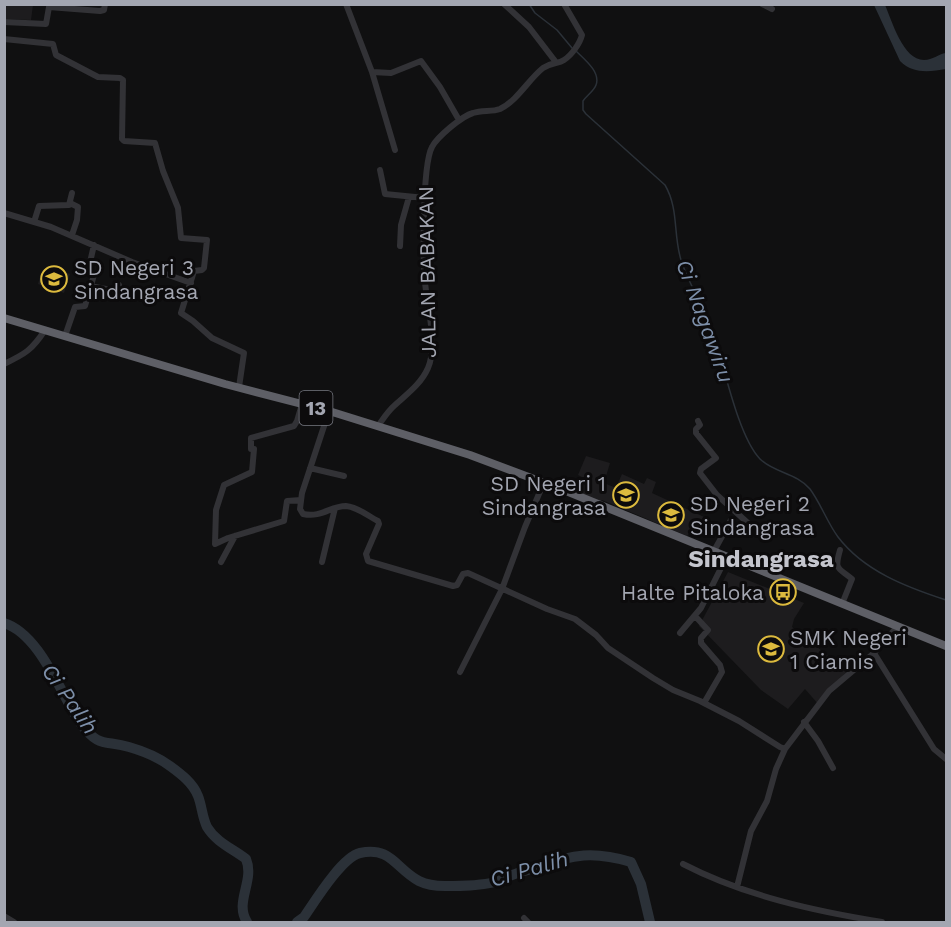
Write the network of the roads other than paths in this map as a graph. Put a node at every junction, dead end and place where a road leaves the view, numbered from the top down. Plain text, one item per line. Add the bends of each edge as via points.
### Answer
1 (105, 4) edge
2 (346, 4) edge
3 (504, 4) edge
4 (564, 4) edge
5 (762, 4) edge
6 (49, 6) edge
7 (772, 9) dead end
8 (4, 22) edge
9 (4, 39) edge
10 (555, 61) junction
11 (372, 72) junction
12 (459, 120) junction
13 (394, 150) dead end
14 (380, 170) dead end
15 (72, 193) dead end
16 (410, 197) junction
17 (425, 198) junction
18 (69, 205) junction
19 (4, 213) edge
20 (34, 222) junction
21 (72, 235) junction
22 (94, 245) junction
23 (400, 246) dead end
24 (191, 283) junction
25 (119, 285) dead end
26 (90, 286) junction
27 (4, 318) edge
28 (45, 330) junction
29 (65, 336) junction
30 (4, 364) edge
31 (239, 387) junction
32 (302, 404) junction
33 (329, 411) junction
34 (698, 420) dead end
35 (378, 426) junction
36 (310, 468) junction
37 (344, 476) dead end
38 (544, 482) junction
39 (301, 501) junction
40 (335, 508) junction
41 (730, 520) dead end
42 (749, 524) dead end
43 (235, 536) junction
44 (840, 550) dead end
45 (714, 551) junction
46 (727, 556) junction
47 (221, 562) dead end
48 (322, 562) dead end
49 (502, 589) junction
50 (842, 604) junction
51 (695, 615) junction
52 (897, 627) junction
53 (680, 633) dead end
54 (946, 646) edge
55 (874, 653) junction
56 (460, 672) dead end
57 (704, 703) junction
58 (804, 722) junction
59 (785, 749) junction
60 (946, 759) edge
61 (833, 768) dead end
62 (683, 864) dead end
63 (737, 887) junction
64 (4, 916) edge
65 (14, 922) edge
66 (882, 922) edge

1 - 6 street via 100,11
2 - 11 street
3 - 10 street via 529,27
4 - 10 street, JALAN BABAKAN via 582,38 563,61
5 - 7 street
6 - 8 street via 47,24
9 - 24 street via 53,44 56,54 98,77 122,78 123,140 155,142 178,208 181,238 207,240 204,268 194,271
10 - 12 street, JALAN BABAKAN via 502,107
11 - 12 street via 391,73 421,61
11 - 13 street
12 - 17 street, JALAN BABAKAN via 430,149
14 - 16 street via 385,194
15 - 18 street
16 - 17 street
16 - 23 street via 401,225
17 - 35 street, JALAN BABAKAN via 430,364 410,393
18 - 20 street via 39,206
18 - 21 street via 78,207
19 - 20 street
20 - 21 street
21 - 22 street
22 - 24 street
22 - 26 street via 88,271 93,275
24 - 31 street via 181,313 212,338 244,353
25 - 26 street via 111,290
26 - 29 street via 85,306 75,307
27 - 28 highway, 13
28 - 29 highway, 13
28 - 30 street via 26,354
29 - 31 highway, 13
31 - 32 highway, 13
32 - 33 highway, 13
32 - 43 street via 294,426 251,438 252,472 224,485 216,510 215,544
33 - 35 highway, 13
33 - 36 street
34 - 42 street via 696,433 718,460 700,473
35 - 38 highway, 13
36 - 37 street
36 - 39 street
38 - 45 highway, 13
38 - 49 street
39 - 40 street via 303,514 317,515
39 - 43 street via 286,501 284,521
40 - 48 street
40 - 49 street via 356,508 379,523 366,554 368,561 453,586 468,573
41 - 45 street
43 - 47 street
44 - 50 street via 837,568 852,579
45 - 46 highway, 13
46 - 50 highway, 13
46 - 51 street
49 - 56 street
49 - 57 street via 575,619 608,648 653,678
50 - 52 highway, 13
51 - 53 street
51 - 57 street via 708,630 701,643 722,672
52 - 54 highway, 13
52 - 55 street
55 - 58 street via 829,691
55 - 60 street via 934,748
57 - 59 street
58 - 59 street
58 - 61 street
59 - 63 street via 767,801 751,831
62 - 63 street via 715,881
63 - 66 street via 818,911
64 - 65 street

